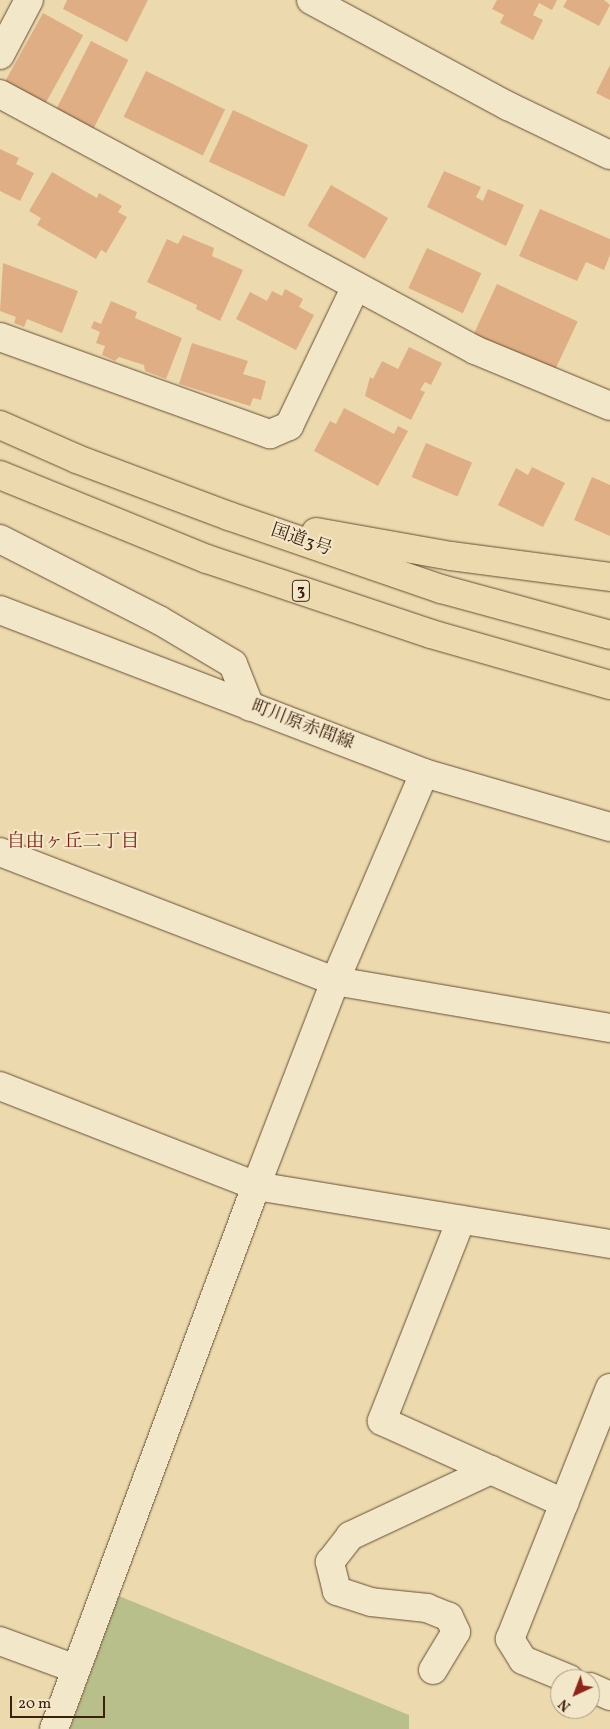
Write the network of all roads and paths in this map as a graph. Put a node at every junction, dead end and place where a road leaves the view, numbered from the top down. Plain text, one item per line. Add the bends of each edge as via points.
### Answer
1 (29, 0) edge
2 (311, 0) edge
3 (0, 55) edge
4 (0, 94) edge
5 (610, 155) edge
6 (356, 286) junction
7 (0, 338) edge
8 (610, 406) edge
9 (0, 425) edge
10 (0, 475) edge
11 (228, 516) junction
12 (0, 539) edge
13 (610, 577) edge
14 (0, 610) edge
15 (610, 635) edge
16 (610, 685) edge
17 (250, 706) junction
18 (424, 773) junction
19 (610, 827) edge
20 (0, 852) edge
21 (335, 981) junction
22 (610, 1028) edge
23 (0, 1086) edge
24 (256, 1186) junction
25 (461, 1220) junction
26 (610, 1244) edge
27 (610, 1388) edge
28 (491, 1470) junction
29 (564, 1503) junction
30 (0, 1641) edge
31 (76, 1669) junction
32 (433, 1670) dead end
33 (550, 1671) edge
34 (54, 1729) edge

1 - 3 street
2 - 5 street via 508,106
4 - 6 street
6 - 7 street via 289,426 270,434
6 - 8 street via 474,350
9 - 11 highway, 国道3号 via 77,459
10 - 16 highway, 3 via 207,559 431,634
11 - 13 highway via 451,556
11 - 15 highway, 国道3号 via 441,589
12 - 17 street via 159,620 232,664
14 - 17 street, 町川原赤間線
17 - 18 street, 町川原赤間線
18 - 19 street, 町川原赤間線
18 - 21 street
20 - 21 street
21 - 22 street
21 - 24 street
23 - 24 street
24 - 25 street
24 - 31 street
25 - 26 street
25 - 28 street via 382,1422
27 - 29 street
28 - 29 street
28 - 32 street via 350,1536 330,1562 337,1590 371,1602 427,1608 449,1617 456,1632
29 - 33 street via 510,1639 523,1660
30 - 31 street
31 - 34 street

